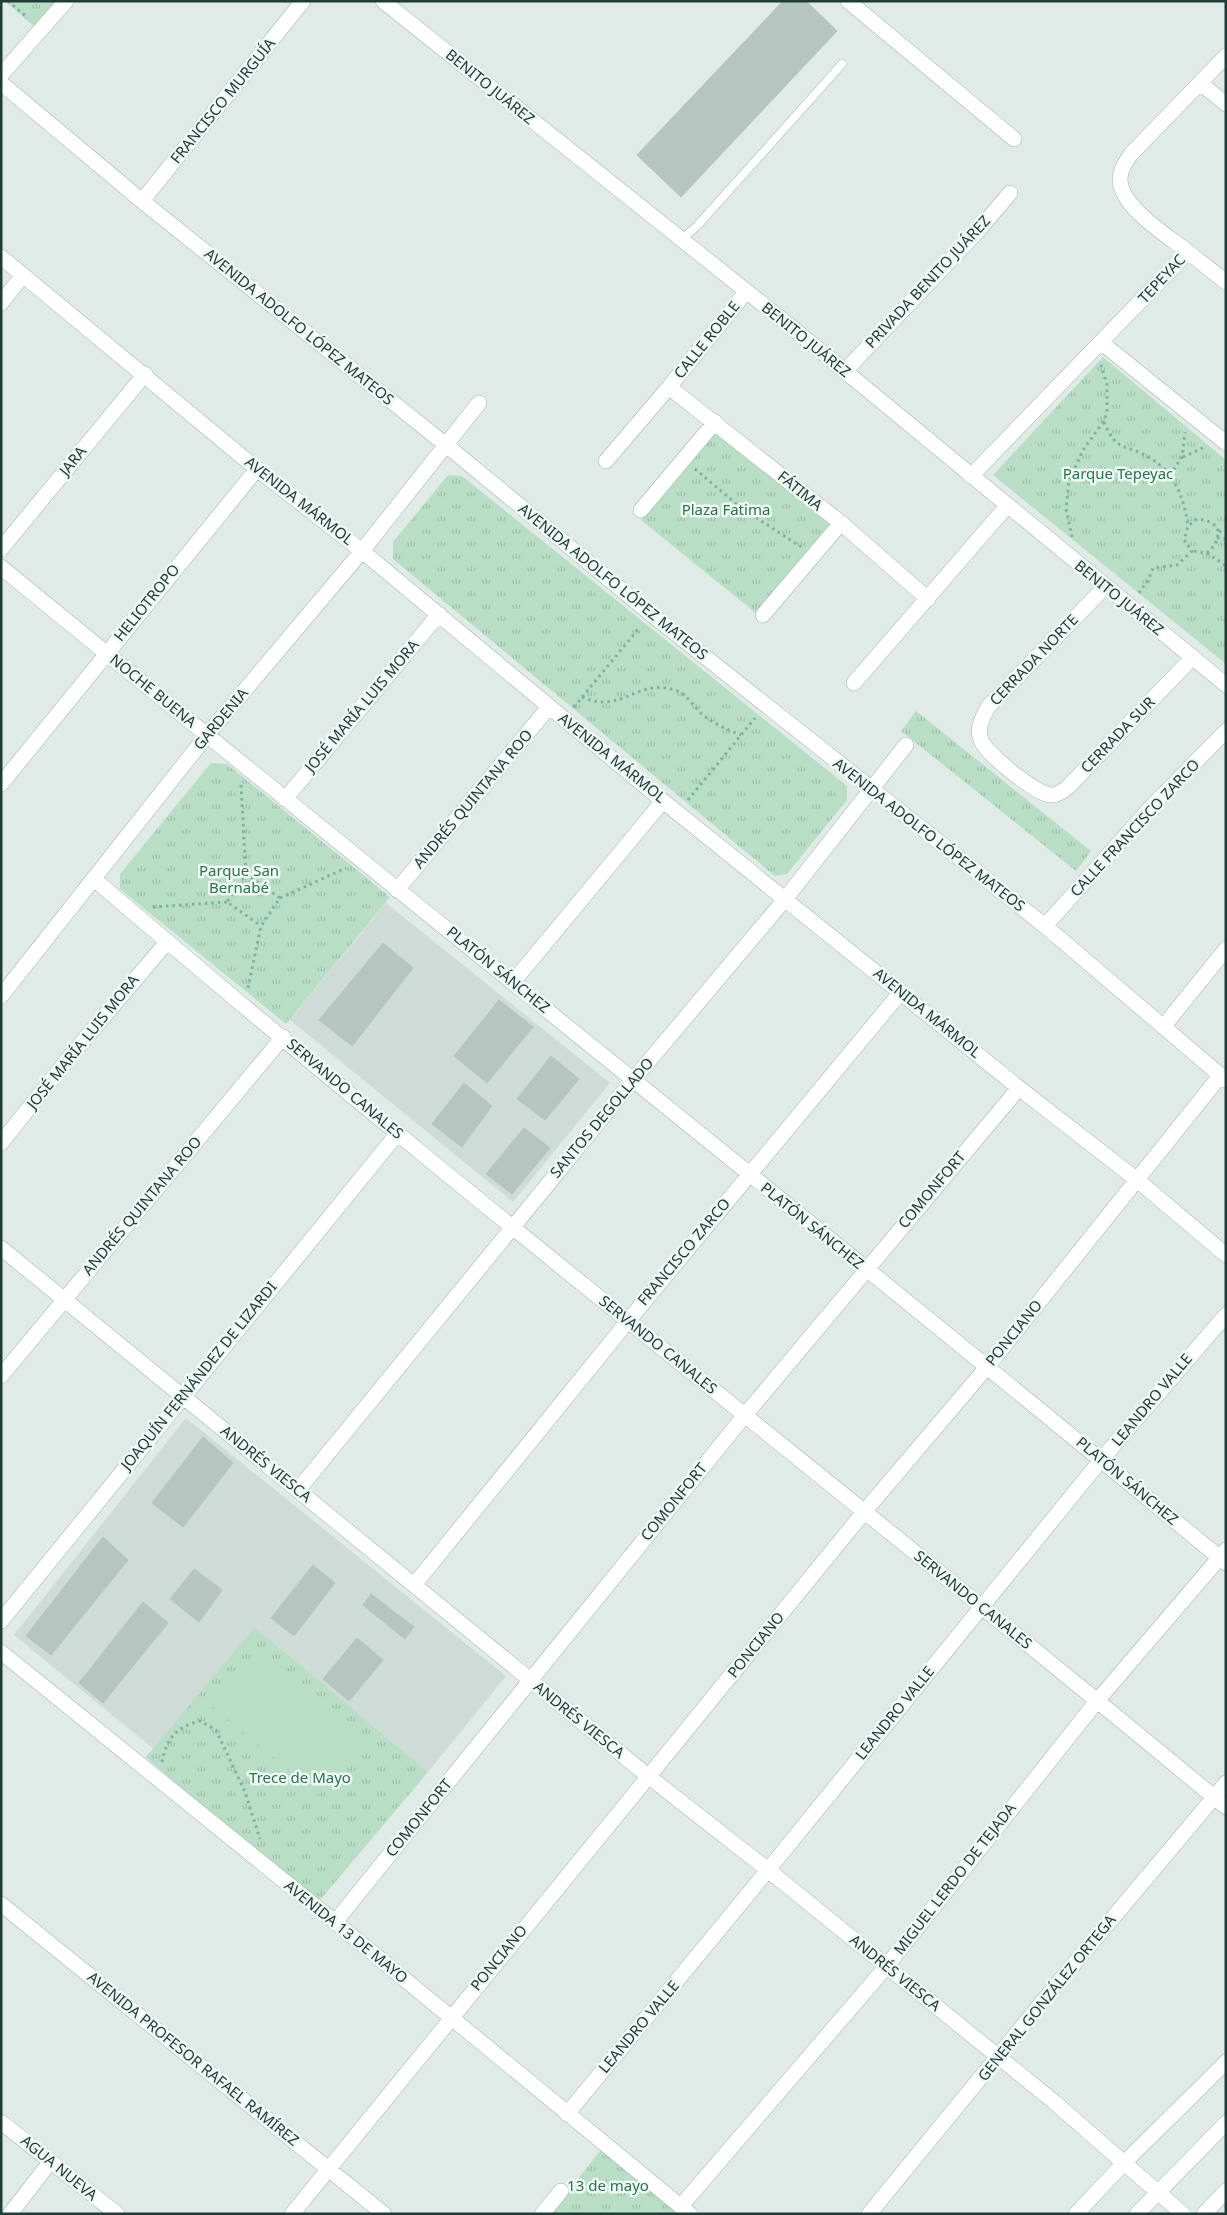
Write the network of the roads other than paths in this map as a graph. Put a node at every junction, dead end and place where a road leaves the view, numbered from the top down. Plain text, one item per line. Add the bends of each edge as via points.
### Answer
1 (66, 1) edge
2 (303, 1) edge
3 (383, 1) edge
4 (848, 1) edge
5 (1226, 56) edge
6 (842, 64) dead end
7 (1, 75) edge
8 (1, 83) edge
9 (1200, 83) junction
10 (1226, 104) edge
11 (1014, 139) dead end
12 (1010, 193) dead end
13 (142, 201) junction
14 (681, 240) junction
15 (1188, 252) junction
16 (1, 257) edge
17 (23, 275) junction
18 (1226, 282) edge
19 (746, 292) junction
20 (1, 303) edge
21 (1102, 343) junction
22 (845, 371) junction
23 (145, 374) junction
24 (669, 387) junction
25 (479, 403) dead end
26 (715, 422) junction
27 (1226, 442) edge
28 (446, 445) junction
29 (606, 462) dead end
30 (257, 469) junction
31 (971, 476) junction
32 (1007, 506) junction
33 (641, 510) dead end
34 (841, 523) junction
35 (1, 549) edge
36 (362, 551) junction
37 (1, 566) edge
38 (1105, 587) junction
39 (928, 599) junction
40 (439, 614) junction
41 (763, 615) dead end
42 (106, 653) junction
43 (1192, 657) junction
44 (854, 683) dead end
45 (1226, 685) edge
46 (549, 707) junction
47 (1226, 731) edge
48 (207, 735) junction
49 (906, 745) dead end
50 (1, 784) edge
51 (871, 790) junction
52 (1035, 790) joint
53 (286, 799) junction
54 (664, 801) junction
55 (94, 879) junction
56 (397, 890) junction
57 (786, 898) junction
58 (1045, 926) junction
59 (166, 942) junction
60 (1226, 949) edge
61 (513, 982) junction
62 (901, 992) junction
63 (1, 996) edge
64 (1163, 1027) junction
65 (283, 1037) junction
66 (1223, 1078) edge
67 (633, 1080) junction
68 (1018, 1088) junction
69 (398, 1133) junction
70 (1, 1143) edge
71 (749, 1174) junction
72 (1136, 1179) junction
73 (512, 1227) junction
74 (1, 1248) edge
75 (1226, 1255) edge
76 (866, 1269) junction
77 (64, 1300) junction
78 (1226, 1314) edge
79 (628, 1321) junction
80 (987, 1367) junction
81 (1, 1376) edge
82 (183, 1397) junction
83 (745, 1415) junction
84 (1101, 1460) junction
85 (298, 1490) junction
86 (864, 1512) junction
87 (1224, 1557) edge
88 (414, 1585) junction
89 (982, 1608) junction
90 (1, 1621) edge
91 (1, 1652) edge
92 (530, 1680) junction
93 (1097, 1701) junction
94 (648, 1776) junction
95 (1226, 1782) edge
96 (1214, 1797) junction
97 (1226, 1808) edge
98 (768, 1870) junction
99 (1, 1904) edge
100 (335, 1922) junction
101 (886, 1967) junction
102 (451, 2017) junction
103 (999, 2057) junction
104 (1226, 2062) edge
105 (567, 2114) junction
106 (1, 2122) edge
107 (1226, 2123) edge
108 (51, 2161) junction
109 (1124, 2163) junction
110 (328, 2169) junction
111 (561, 2191) dead end
112 (1158, 2191) junction
113 (1226, 2191) edge
114 (685, 2210) edge
115 (10, 2214) edge
116 (117, 2214) edge
117 (292, 2214) edge
118 (384, 2214) edge
119 (542, 2214) edge
120 (869, 2214) edge
121 (1076, 2214) edge
122 (1137, 2214) edge
123 (1183, 2214) edge
124 (1204, 2214) edge

1 - 7 street
2 - 13 street, FRANCISCO MURGUÍA
3 - 14 street, BENITO JUÁREZ
4 - 11 street
5 - 9 street, TEPEYAC
6 - 14 lane
8 - 13 street, AVENIDA ADOLFO LÓPEZ MATEOS
9 - 10 street
9 - 15 street, TEPEYAC via 1130,154 1120,179 1123,194 1131,206
12 - 22 street, PRIVADA BENITO JUÁREZ
13 - 28 street, AVENIDA ADOLFO LÓPEZ MATEOS
14 - 19 street, BENITO JUÁREZ
15 - 18 street
15 - 21 street, TEPEYAC
16 - 17 street, AVENIDA MÁRMOL
17 - 20 street
17 - 23 street, AVENIDA MÁRMOL
19 - 22 street, BENITO JUÁREZ
19 - 24 street, CALLE ROBLE
21 - 27 street
21 - 31 street, TEPEYAC
22 - 31 street, BENITO JUÁREZ
23 - 30 street, AVENIDA MÁRMOL
23 - 35 street, JARA
24 - 26 street, FÁTIMA
24 - 29 street, CALLE ROBLE
25 - 28 street, GARDENIA
26 - 33 street
26 - 34 street, FÁTIMA
28 - 36 street, GARDENIA
28 - 51 street, AVENIDA ADOLFO LÓPEZ MATEOS
30 - 36 street, AVENIDA MÁRMOL
30 - 42 street, HELIOTROPO
31 - 32 street, BENITO JUÁREZ
32 - 38 street, BENITO JUÁREZ
32 - 39 street
34 - 39 street, FÁTIMA
34 - 41 street
36 - 40 street, AVENIDA MÁRMOL
36 - 48 street, GARDENIA
37 - 42 street, NOCHE BUENA
38 - 43 street, BENITO JUÁREZ
38 - 52 street, CERRADA NORTE via 988,707 979,728 981,741 990,752
39 - 44 street
40 - 46 street, AVENIDA MÁRMOL
40 - 53 street, JOSÉ MARÍA LUIS MORA
42 - 48 street, NOCHE BUENA
42 - 50 street, HELIOTROPO
43 - 45 street, BENITO JUÁREZ
43 - 52 street, CERRADA SUR via 1068,787 1059,794 1049,795
46 - 54 street, AVENIDA MÁRMOL
46 - 56 street, ANDRÉS QUINTANA ROO
47 - 58 street, CALLE FRANCISCO ZARCO via 1153,805
48 - 53 street, NOCHE BUENA
48 - 55 street, GARDENIA
49 - 51 street, SANTOS DEGOLLADO
51 - 57 street, SANTOS DEGOLLADO
51 - 58 street, AVENIDA ADOLFO LÓPEZ MATEOS
53 - 56 street, NOCHE BUENA
54 - 57 street, AVENIDA MÁRMOL
54 - 61 street
55 - 59 street, SERVANDO CANALES
55 - 63 street, GARDENIA
56 - 61 street, PLATÓN SÁNCHEZ
57 - 62 street, AVENIDA MÁRMOL
57 - 67 street, SANTOS DEGOLLADO
58 - 64 street, AVENIDA ADOLFO LÓPEZ MATEOS
59 - 65 street, SERVANDO CANALES
59 - 70 street, JOSÉ MARÍA LUIS MORA
60 - 64 street
61 - 67 street, PLATÓN SÁNCHEZ
62 - 68 street, AVENIDA MÁRMOL
62 - 71 street, FRANCISCO ZARCO
64 - 66 street, AVENIDA ADOLFO LÓPEZ MATEOS
65 - 69 street, SERVANDO CANALES
65 - 77 street, ANDRÉS QUINTANA ROO
66 - 72 street, PONCIANO
67 - 71 street, PLATÓN SÁNCHEZ
67 - 73 street, SANTOS DEGOLLADO
68 - 72 street, AVENIDA MÁRMOL
68 - 76 street, COMONFORT
69 - 73 street, SERVANDO CANALES
69 - 82 street, JOAQUÍN FERNÁNDEZ DE LIZARDI
71 - 76 street, PLATÓN SÁNCHEZ
71 - 79 street, FRANCISCO ZARCO
72 - 75 street, AVENIDA MÁRMOL
72 - 80 street, PONCIANO
73 - 79 street, SERVANDO CANALES
73 - 85 street, SANTOS DEGOLLADO
74 - 77 street, ANDRÉS VIESCA
76 - 80 street, PLATÓN SÁNCHEZ
76 - 83 street, COMONFORT
77 - 81 street, ANDRÉS QUINTANA ROO
77 - 82 street, ANDRÉS VIESCA
78 - 84 street, LEANDRO VALLE
79 - 83 street, SERVANDO CANALES
79 - 88 street, FRANCISCO ZARCO
80 - 84 street, PLATÓN SÁNCHEZ
80 - 86 street, PONCIANO
82 - 85 street, ANDRÉS VIESCA
82 - 90 street, JOAQUÍN FERNÁNDEZ DE LIZARDI
83 - 86 street, SERVANDO CANALES
83 - 92 street, COMONFORT
84 - 87 street, PLATÓN SÁNCHEZ
84 - 89 street, LEANDRO VALLE
85 - 88 street, ANDRÉS VIESCA
86 - 89 street, SERVANDO CANALES
86 - 94 street, PONCIANO
87 - 93 street, MIGUEL LERDO DE TEJADA
88 - 92 street, ANDRÉS VIESCA
89 - 93 street, SERVANDO CANALES
89 - 98 street, LEANDRO VALLE
91 - 100 street, AVENIDA 13 DE MAYO
92 - 94 street, ANDRÉS VIESCA
92 - 100 street, COMONFORT
93 - 96 street, SERVANDO CANALES
93 - 101 street, MIGUEL LERDO DE TEJADA
94 - 98 street, ANDRÉS VIESCA
94 - 102 street, PONCIANO
95 - 96 street, GENERAL GONZÁLEZ ORTEGA
96 - 97 street, SERVANDO CANALES
96 - 103 street, GENERAL GONZÁLEZ ORTEGA
98 - 101 street, ANDRÉS VIESCA
98 - 105 street, LEANDRO VALLE
99 - 110 street, AVENIDA PROFESOR RAFAEL RAMÍREZ
100 - 102 street, AVENIDA 13 DE MAYO
101 - 103 street, ANDRÉS VIESCA
101 - 114 street, MIGUEL LERDO DE TEJADA
102 - 105 street, AVENIDA 13 DE MAYO
102 - 110 street, PONCIANO
103 - 109 street, ANDRÉS VIESCA
103 - 120 street, GENERAL GONZÁLEZ ORTEGA
104 - 109 street
105 - 114 street, AVENIDA 13 DE MAYO
106 - 108 street, AGUA NUEVA
107 - 112 street
108 - 115 street
108 - 116 street, AGUA NUEVA
109 - 112 street, ANDRÉS VIESCA
109 - 121 street
110 - 117 street, PONCIANO
110 - 118 street, AVENIDA PROFESOR RAFAEL RAMÍREZ
111 - 119 street
112 - 122 street
112 - 123 street, ANDRÉS VIESCA
113 - 124 street

